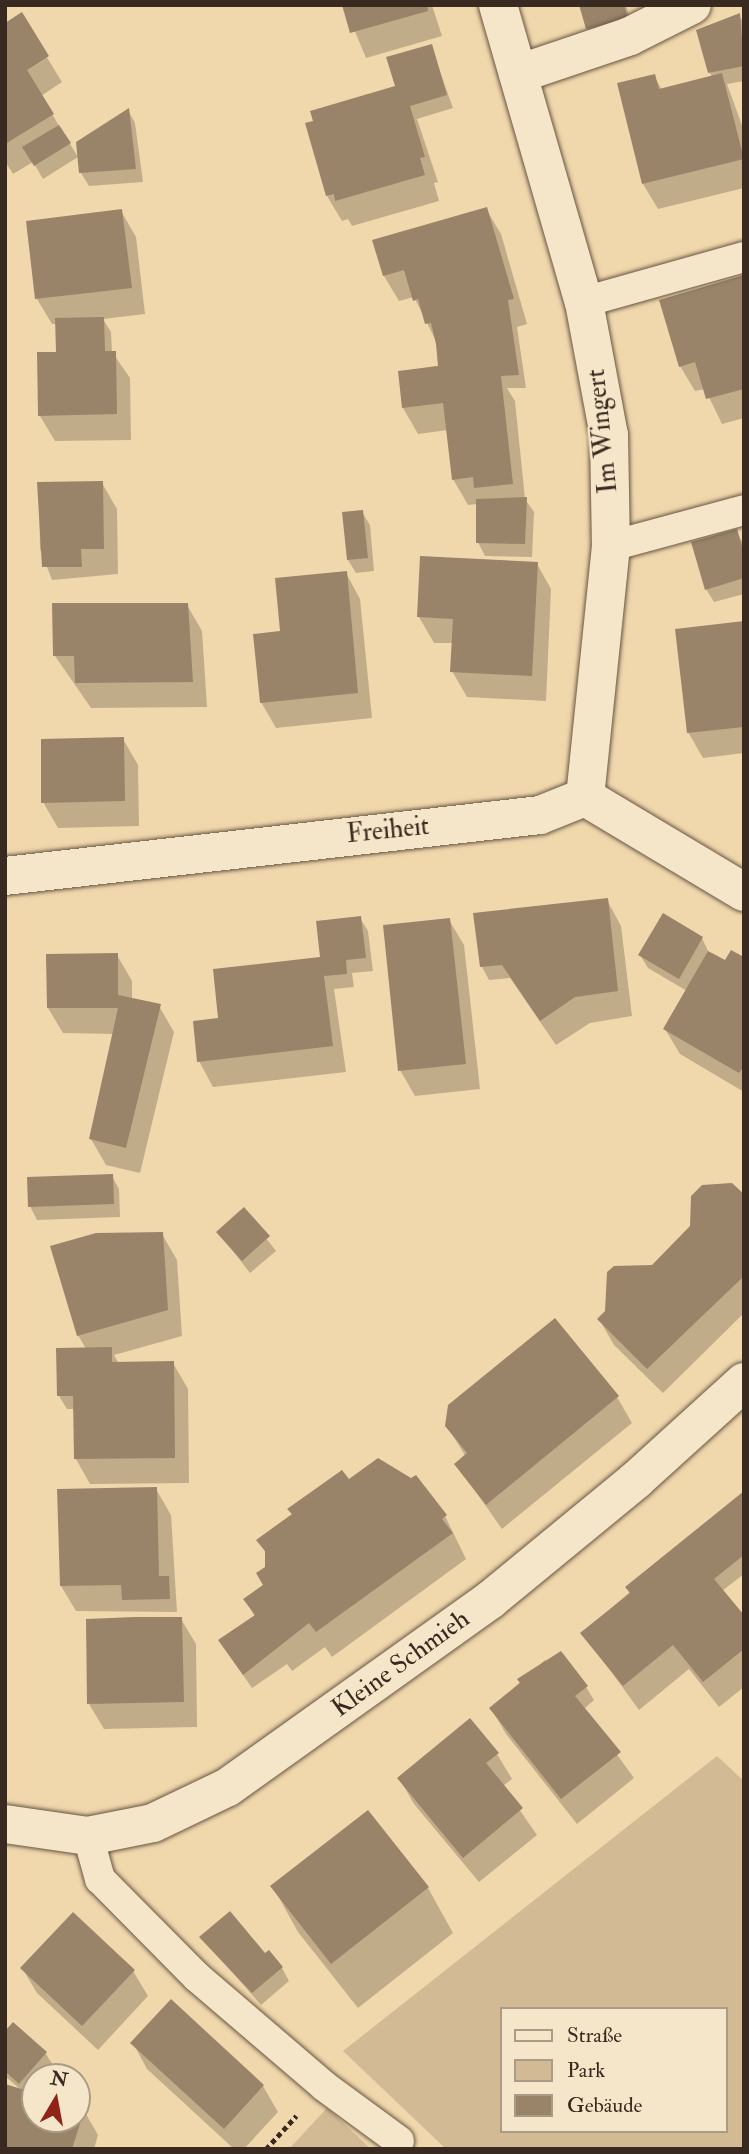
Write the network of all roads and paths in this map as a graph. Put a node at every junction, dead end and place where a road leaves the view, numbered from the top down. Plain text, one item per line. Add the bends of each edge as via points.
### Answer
1 (498, 5) edge
2 (692, 5) edge
3 (518, 74) junction
4 (744, 257) edge
5 (584, 302) junction
6 (744, 510) edge
7 (611, 546) junction
8 (585, 797) junction
9 (5, 876) edge
10 (744, 892) edge
11 (744, 1382) edge
12 (5, 1824) edge
13 (88, 1836) junction
14 (398, 2141) dead end

1 - 3 street, Im Wingert
2 - 3 street via 630,36
3 - 5 street, Im Wingert
4 - 5 lane
5 - 7 street, Im Wingert via 609,435
6 - 7 lane
7 - 8 street, Im Wingert
8 - 9 street, Freiheit via 540,815
8 - 10 street
11 - 13 street, Kleine Schmieh via 636,1480 490,1600 228,1787 153,1823
12 - 13 street, Kleine Schmieh
13 - 14 lane via 100,1879 197,1977

